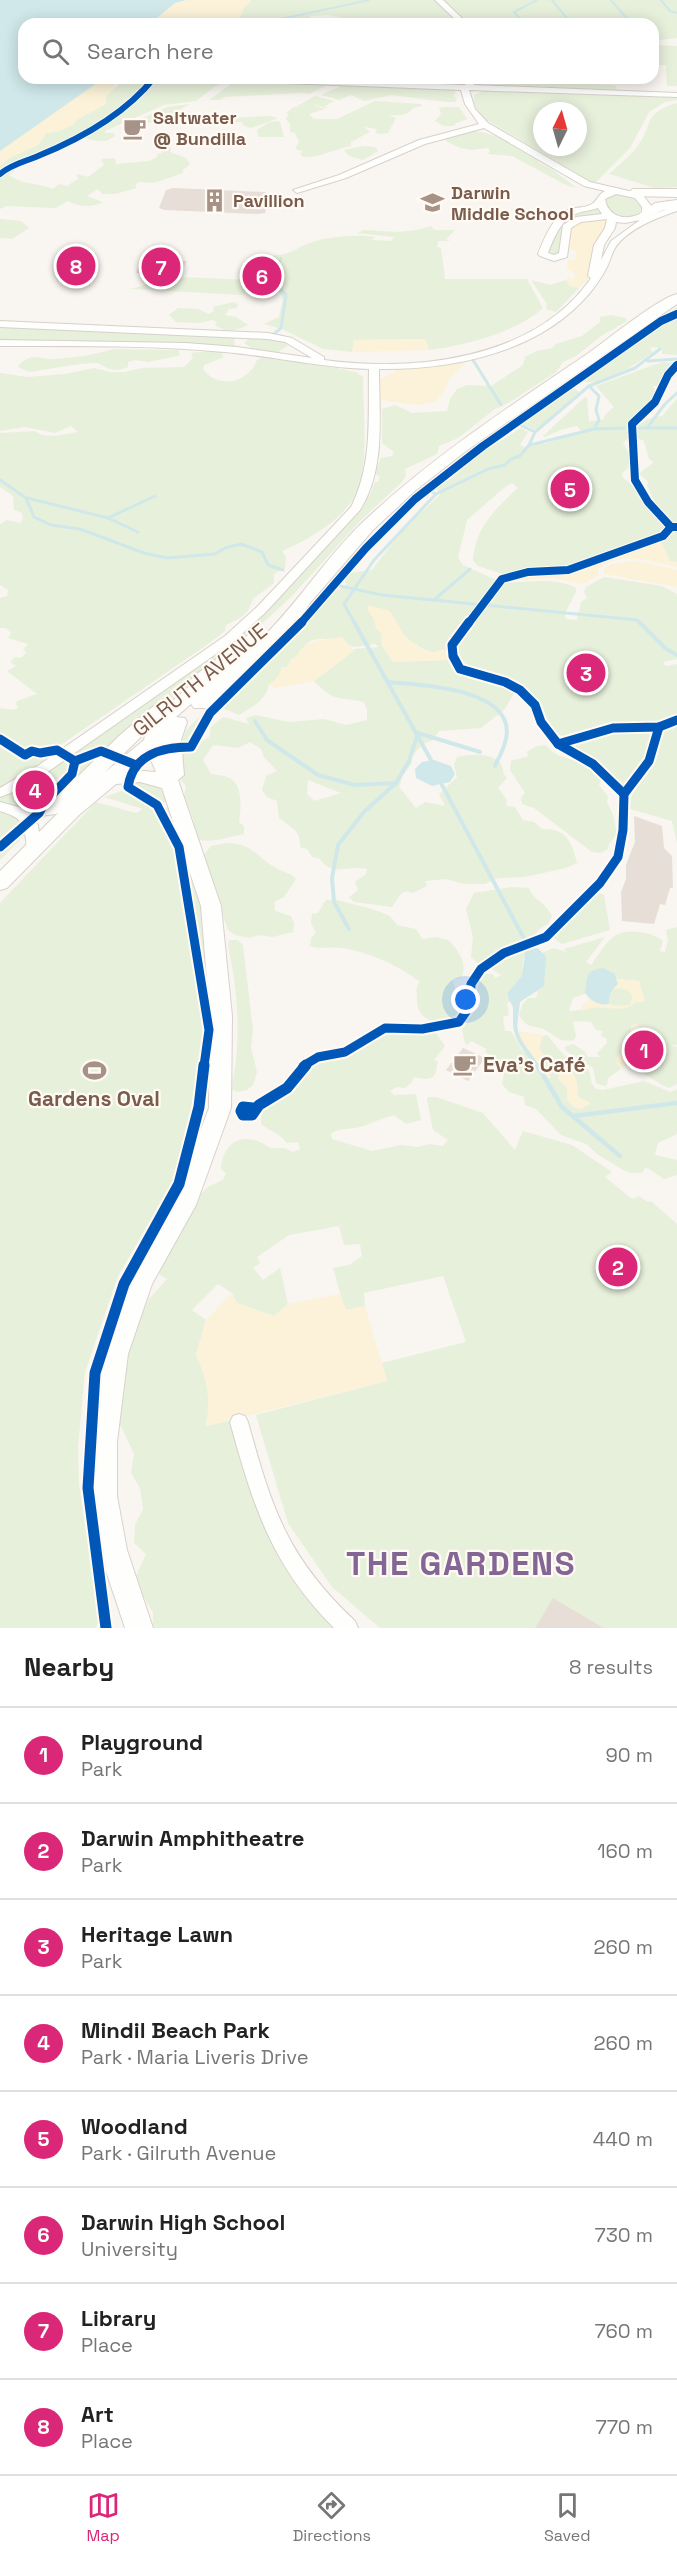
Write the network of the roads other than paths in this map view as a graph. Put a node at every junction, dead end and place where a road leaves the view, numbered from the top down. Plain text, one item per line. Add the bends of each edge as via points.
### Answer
1 (439, 0) edge
2 (458, 18) edge
3 (364, 84) edge
4 (469, 84) edge
5 (468, 88) junction
6 (677, 95) edge
7 (485, 125) junction
8 (547, 162) junction
9 (297, 190) dead end
10 (616, 191) junction
11 (677, 193) edge
12 (633, 194) junction
13 (599, 202) junction
14 (677, 206) edge
15 (642, 216) junction
16 (610, 217) junction
17 (592, 282) junction
18 (677, 298) edge
19 (0, 324) edge
20 (0, 343) edge
21 (327, 363) junction
22 (374, 366) junction
23 (303, 600) junction
24 (210, 674) junction
25 (178, 722) junction
26 (153, 741) junction
27 (110, 778) junction
28 (4, 791) edge
29 (173, 791) junction
30 (3, 806) edge
31 (56, 810) junction
32 (22, 813) junction
33 (33, 841) junction
34 (0, 868) edge
35 (0, 883) edge
36 (238, 1422) dead end
37 (139, 1628) edge
38 (348, 1628) edge

1 - 2 street
3 - 5 street
4 - 5 street
5 - 6 street
5 - 7 street via 473,111
7 - 8 street
7 - 9 street via 427,140 340,179
8 - 10 street via 587,184
8 - 13 street
10 - 12 street
10 - 13 street via 603,195
11 - 12 street
12 - 15 street via 644,200 647,207
13 - 16 street
13 - 16 street via 564,216 543,254 554,258 564,255 566,227 572,222
14 - 15 street via 660,206
14 - 17 street via 616,240
15 - 16 street via 625,220
15 - 17 street via 604,244
16 - 17 street via 610,228 599,245
17 - 22 street via 550,323 506,346 446,361
18 - 23 street, GILRUTH AVENUE via 424,475 377,516
19 - 21 street via 268,336 288,340
20 - 21 street via 213,348
21 - 22 street
22 - 28 street via 371,468 366,491 356,508 229,639 44,768
23 - 24 street, GILRUTH AVENUE
23 - 25 street, GILRUTH AVENUE via 291,619 265,645
24 - 26 street via 206,684 160,722
24 - 31 street, GILRUTH AVENUE via 149,718
25 - 26 street, GILRUTH AVENUE
25 - 29 street via 172,740
26 - 27 street, GILRUTH AVENUE
26 - 29 street
27 - 29 street via 151,777
27 - 33 street, GILRUTH AVENUE
28 - 30 street
29 - 37 street via 211,906 221,1016 220,1108 184,1205 141,1282 115,1354 104,1442 104,1496 113,1550
30 - 32 street
31 - 32 street
31 - 33 street, GILRUTH AVENUE
32 - 33 street via 31,825
33 - 34 street, GILRUTH AVENUE
33 - 35 street, GILRUTH AVENUE
36 - 38 street via 261,1494 287,1555 319,1599

